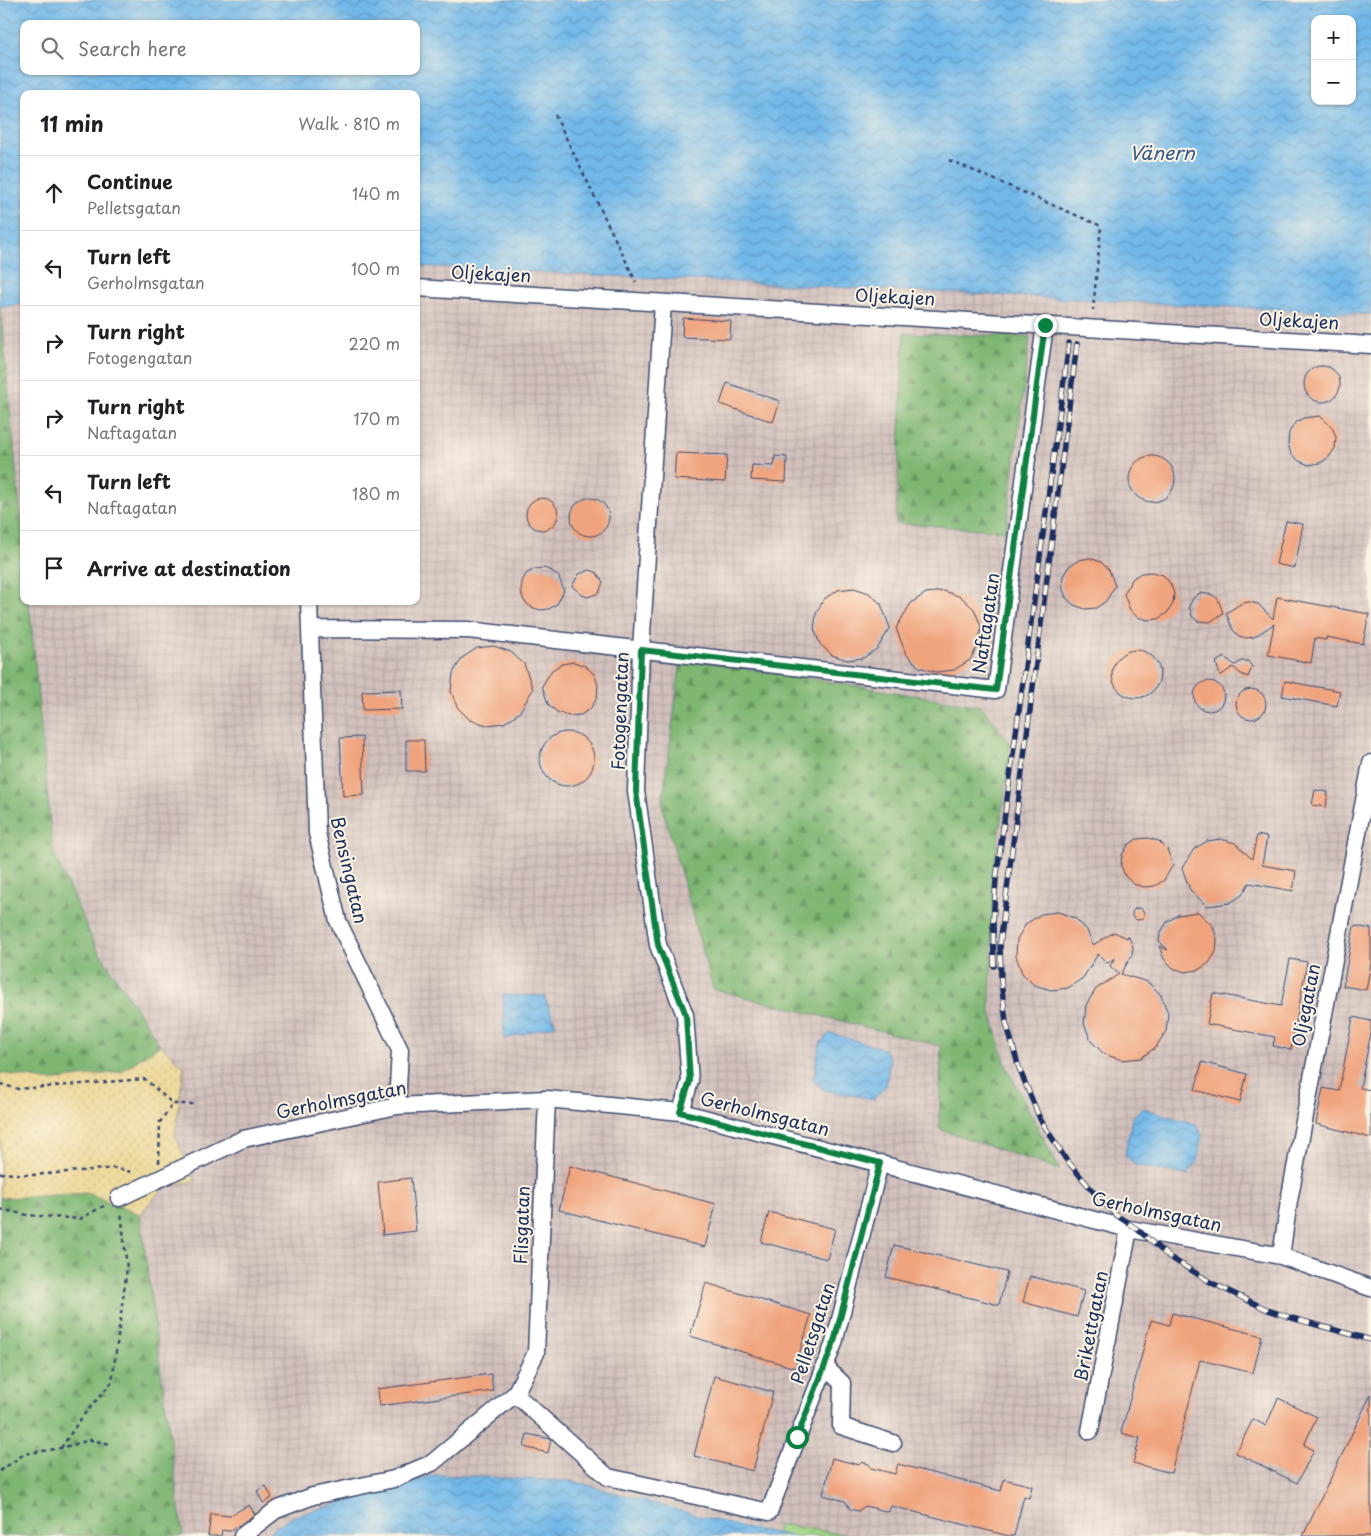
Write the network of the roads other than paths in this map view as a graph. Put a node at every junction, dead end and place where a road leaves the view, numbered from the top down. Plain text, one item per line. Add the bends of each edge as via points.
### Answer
1 (420, 288) edge
2 (662, 303) junction
3 (1045, 325) junction
4 (1371, 345) edge
5 (309, 605) edge
6 (310, 629) junction
7 (641, 650) junction
8 (1371, 762) edge
9 (546, 1099) junction
10 (397, 1106) junction
11 (680, 1112) junction
12 (880, 1163) junction
13 (119, 1198) road end
14 (1129, 1229) junction
15 (1281, 1256) junction
16 (1371, 1288) edge
17 (824, 1366) junction
18 (515, 1394) junction
19 (1090, 1431) dead end
20 (893, 1443) dead end
21 (242, 1536) edge

1 - 2 lane, Oljekajen
2 - 3 lane, Oljekajen
2 - 7 lane, Fotogengatan
3 - 4 lane, Oljekajen
3 - 7 lane, Naftagatan via 996,690
5 - 6 lane, Bensingatan
6 - 7 lane via 468,630
6 - 10 lane, Bensingatan via 317,832 338,921 400,1050
7 - 11 lane, Fotogengatan via 636,791 658,945 686,1015 690,1081
8 - 15 lane, Oljegatan
9 - 10 lane, Gerholmsgatan
9 - 11 lane, Gerholmsgatan
9 - 18 lane, Flisgatan via 536,1353
10 - 13 lane, Gerholmsgatan via 243,1139
11 - 12 lane, Gerholmsgatan
12 - 14 lane, Gerholmsgatan
12 - 17 lane, Pelletsgatan via 834,1342
14 - 15 lane, Gerholmsgatan
14 - 19 lane, Brikettgatan
15 - 16 lane, Gerholmsgatan
17 - 18 lane, Pelletsgatan via 770,1512 608,1477
17 - 20 lane via 842,1382 841,1426
18 - 21 lane via 432,1463 394,1479 313,1496 276,1510

